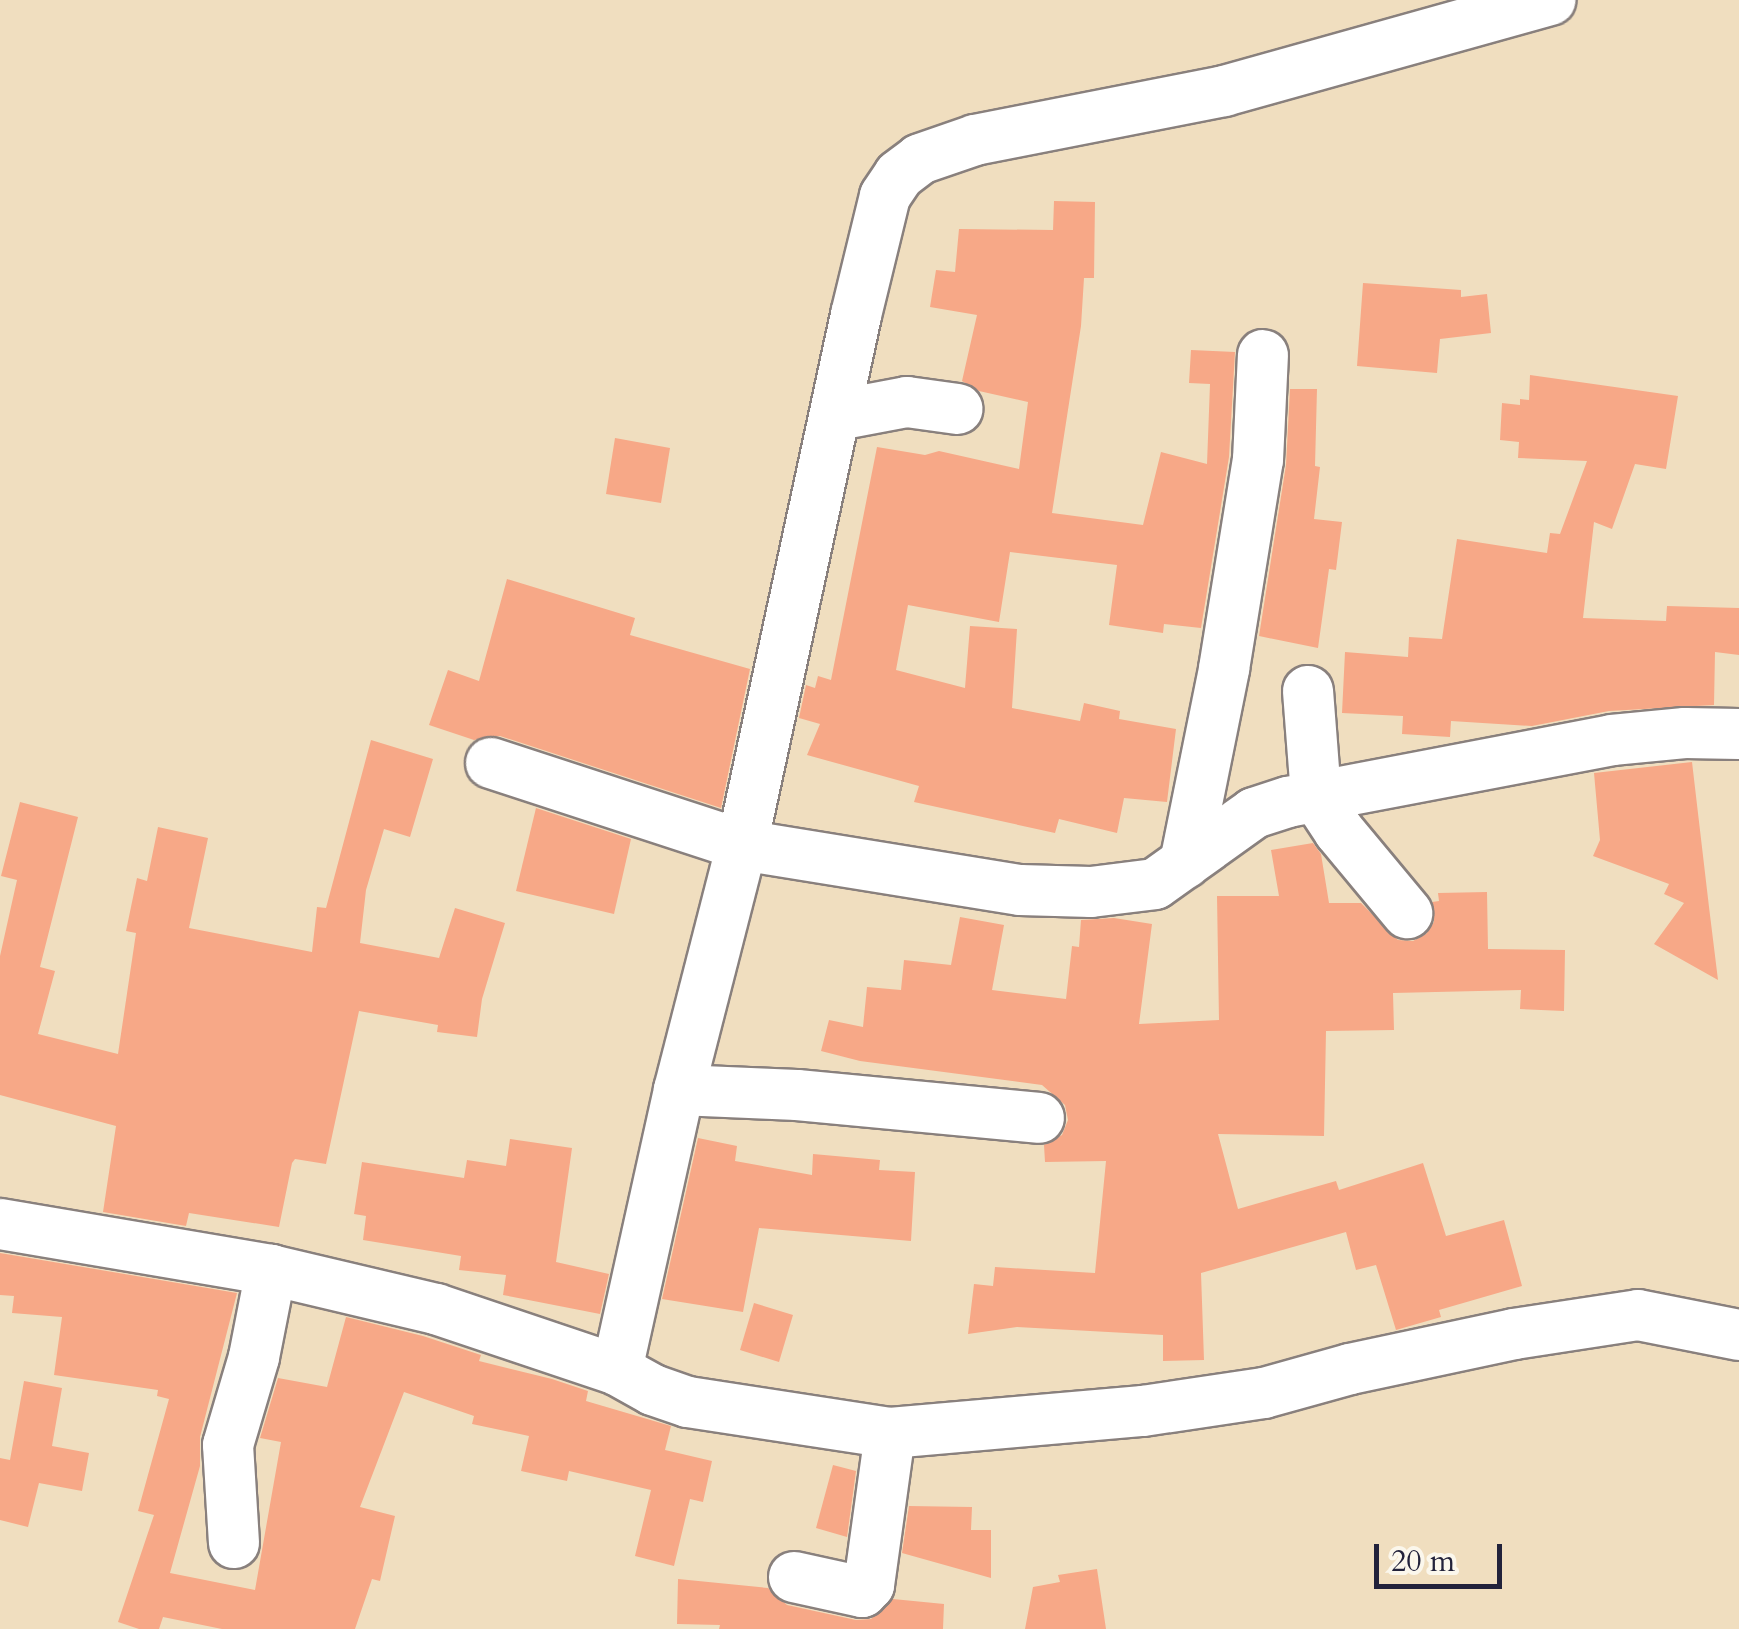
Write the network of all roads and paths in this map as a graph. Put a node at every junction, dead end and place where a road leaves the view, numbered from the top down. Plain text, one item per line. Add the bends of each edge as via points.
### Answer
1 (1550, 0) edge
2 (1263, 355) dead end
3 (958, 409) dead end
4 (838, 414) junction
5 (1308, 691) dead end
6 (1739, 734) edge
7 (491, 762) dead end
8 (1316, 796) junction
9 (742, 845) junction
10 (1185, 863) junction
11 (1406, 913) dead end
12 (678, 1090) junction
13 (1039, 1118) dead end
14 (0, 1224) edge
15 (271, 1270) junction
16 (1739, 1334) edge
17 (617, 1370) junction
18 (890, 1433) junction
19 (234, 1543) dead end
20 (794, 1577) dead end

1 - 4 street via 1243,86 976,140 920,159 884,196
2 - 10 street via 1258,460
3 - 4 street via 907,402
4 - 9 street
5 - 8 street
6 - 8 street via 1612,740
7 - 9 street
8 - 10 street via 1254,813
8 - 11 street
9 - 10 street via 1057,892 1131,890 1155,884
9 - 12 street
12 - 13 street
12 - 17 street
14 - 15 street
15 - 17 street via 436,1309
15 - 19 street via 228,1444
16 - 18 street via 1638,1316 1514,1334 1264,1393
17 - 18 street via 688,1402
18 - 20 street via 874,1575 866,1589

